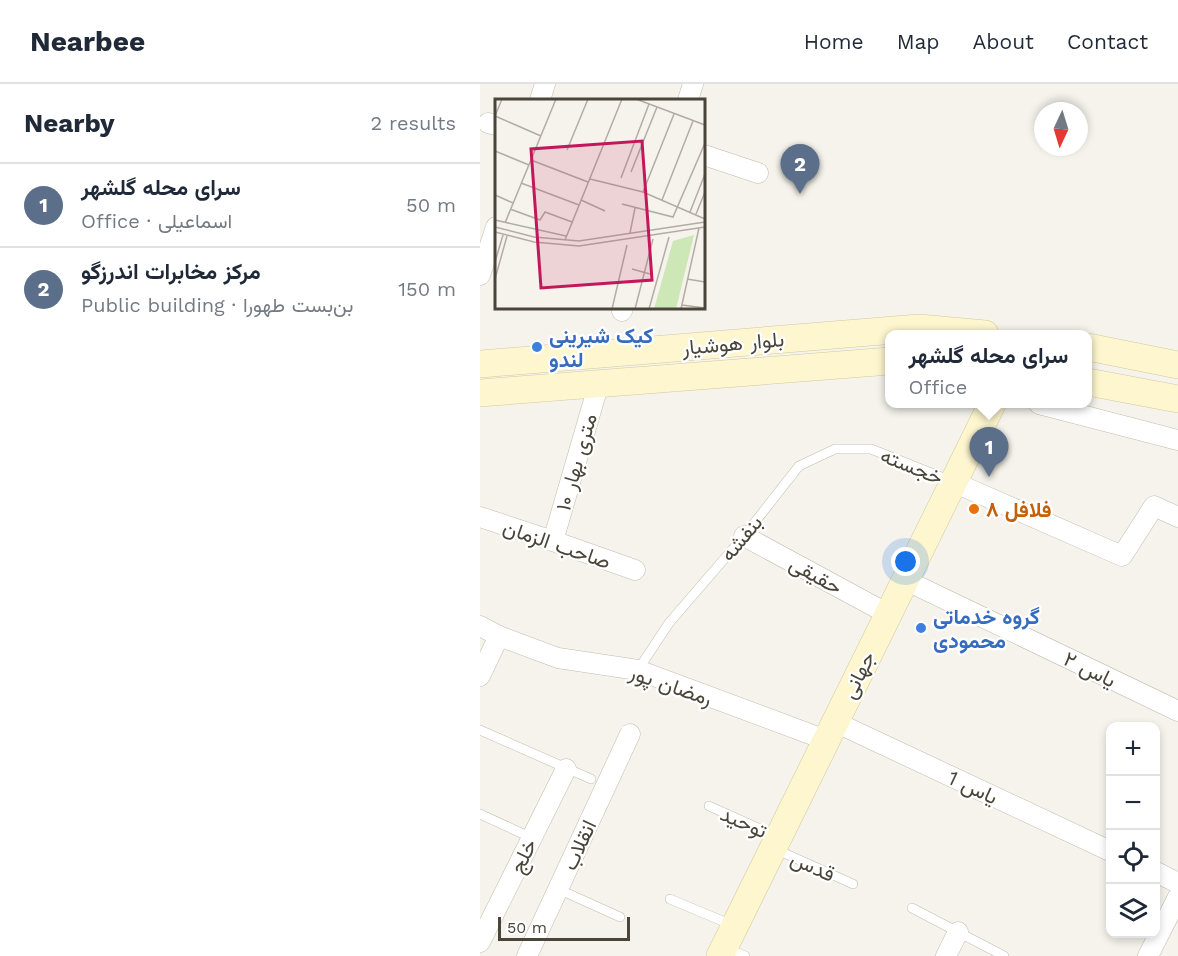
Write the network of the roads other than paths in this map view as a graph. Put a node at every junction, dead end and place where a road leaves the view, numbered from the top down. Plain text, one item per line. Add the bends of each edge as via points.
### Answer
1 (545, 84) edge
2 (693, 84) edge
3 (540, 99) edge
4 (687, 99) edge
5 (705, 155) edge
6 (758, 172) dead end
7 (495, 230) edge
8 (480, 275) edge
9 (894, 330) edge
10 (941, 330) edge
11 (885, 331) edge
12 (680, 347) junction
13 (1092, 348) edge
14 (615, 352) junction
15 (885, 361) edge
16 (480, 364) edge
17 (1178, 365) edge
18 (679, 377) junction
19 (608, 383) junction
20 (1092, 383) edge
21 (480, 393) edge
22 (1178, 399) edge
23 (990, 408) edge
24 (1054, 408) edge
25 (1178, 440) edge
26 (871, 449) joint
27 (953, 482) junction
28 (480, 517) edge
29 (1178, 517) edge
30 (744, 536) junction
31 (553, 541) junction
32 (634, 570) dead end
33 (905, 580) junction
34 (888, 614) junction
35 (480, 626) edge
36 (499, 636) junction
37 (638, 670) junction
38 (480, 676) edge
39 (1178, 711) edge
40 (480, 730) edge
41 (830, 731) junction
42 (630, 734) dead end
43 (566, 769) junction
44 (591, 779) dead end
45 (709, 806) dead end
46 (480, 814) edge
47 (532, 838) junction
48 (776, 842) junction
49 (1106, 849) edge
50 (1160, 874) edge
51 (1178, 883) edge
52 (853, 884) dead end
53 (558, 889) junction
54 (1178, 897) edge
55 (670, 899) dead end
56 (912, 908) dead end
57 (620, 917) dead end
58 (958, 932) junction
59 (480, 942) edge
60 (731, 946) edge
61 (528, 956) edge
62 (946, 956) edge
63 (1004, 956) edge
64 (1148, 956) edge

1 - 3 street
2 - 4 street
5 - 6 street
7 - 8 street
9 - 10 main road, بلوار هوشیار
11 - 12 main road, بلوار هوشیار
12 - 14 main road, بلوار هوشیار
12 - 18 main road via 673,362
13 - 17 main road
14 - 16 main road, بلوار هوشیار
14 - 19 main road via 625,365 624,372
15 - 18 main road, بلوار هوشیار
18 - 19 main road, بلوار هوشیار
19 - 21 main road, بلوار هوشیار
19 - 31 street, ۱۰ متری بهار
20 - 22 main road
23 - 27 main road, جهانی
24 - 25 street
26 - 27 lane, خجسته
26 - 30 lane, بنفشه via 835,449 800,466
27 - 29 street via 1122,556 1154,506
27 - 33 main road, جهانی
28 - 31 street, صاحب الزمان
30 - 34 street, حقیقی
30 - 37 lane, بنفشه via 669,623
31 - 32 street, صاحب الزمان
33 - 34 main road, جهانی
33 - 39 street, یاس ۲
34 - 41 main road, جهانی
35 - 36 street, رمضان پور
36 - 37 street, رمضان پور via 558,658
36 - 38 street
37 - 41 street, رمضان پور
40 - 43 lane
41 - 48 main road, جهانی
41 - 49 street, یاس 1
42 - 53 street, انقلاب
43 - 44 lane
43 - 47 street, خلج
45 - 48 lane, توحید
46 - 47 lane
47 - 59 street, خلج via 491,912
48 - 52 lane, قدس
48 - 60 main road, جهانی
50 - 51 street
53 - 57 lane
53 - 61 street, انقلاب
54 - 64 street
55 - 60 lane
56 - 58 lane
58 - 62 street
58 - 63 lane

